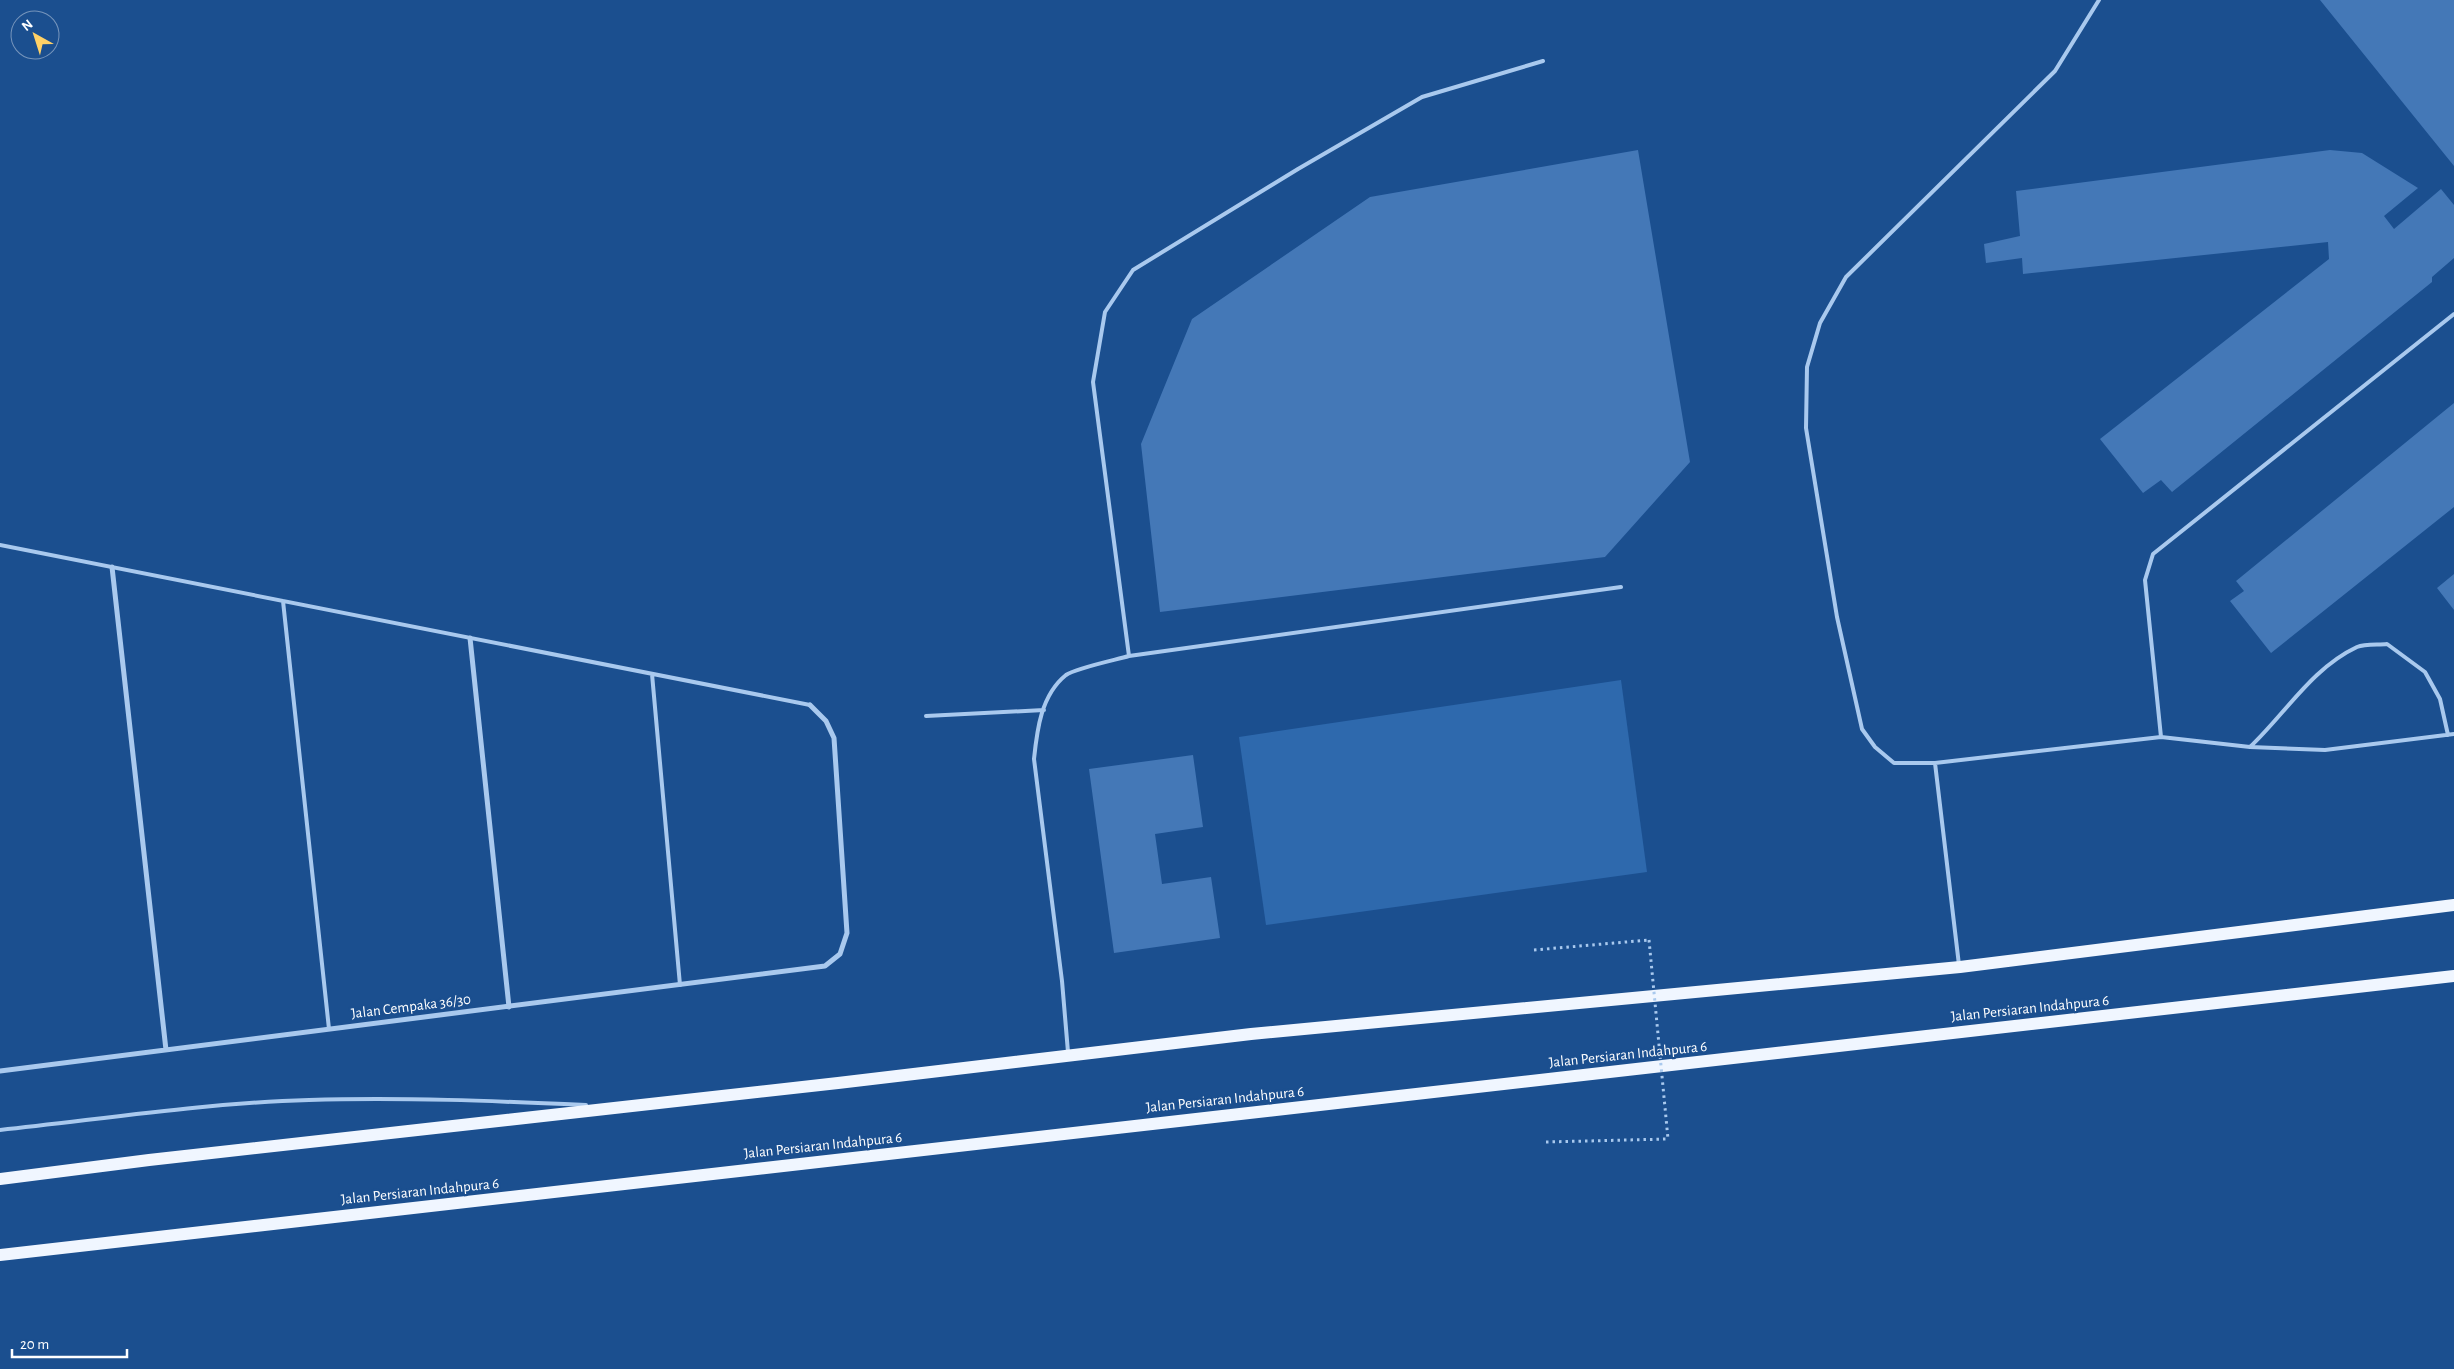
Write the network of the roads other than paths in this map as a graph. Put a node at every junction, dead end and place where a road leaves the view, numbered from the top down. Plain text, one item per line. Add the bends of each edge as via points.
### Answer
1 (2098, 0) edge
2 (1543, 61) dead end
3 (2454, 314) edge
4 (0, 545) edge
5 (112, 567) junction
6 (1621, 587) dead end
7 (283, 601) junction
8 (470, 638) junction
9 (1129, 656) junction
10 (652, 674) junction
11 (810, 705) joint
12 (1044, 710) junction
13 (926, 716) dead end
14 (2454, 734) edge
15 (2448, 735) junction
16 (2161, 737) junction
17 (2250, 747) junction
18 (1935, 763) junction
19 (2454, 905) edge
20 (1960, 967) junction
21 (2454, 976) edge
22 (680, 985) junction
23 (509, 1006) junction
24 (329, 1029) junction
25 (166, 1050) junction
26 (1068, 1055) junction
27 (0, 1071) edge
28 (627, 1107) junction
29 (0, 1130) edge
30 (0, 1179) edge
31 (0, 1255) edge

1 - 18 lane via 2055,71 1846,278 1820,323 1807,367 1806,428 1837,617 1862,729 1875,747 1894,763
2 - 9 lane via 1422,97 1133,270 1105,312 1093,382
3 - 16 lane via 2154,554 2145,580
4 - 5 lane
5 - 7 lane
5 - 25 street
6 - 9 lane
7 - 8 lane
7 - 24 lane
8 - 10 lane
8 - 23 street
9 - 12 lane via 1067,675 1049,696
10 - 11 lane
10 - 22 lane
11 - 22 street, Jalan Cempaka 36/30 via 826,720 834,738 848,933 840,954 825,966
12 - 13 lane
12 - 26 lane via 1038,723 1034,759
14 - 15 lane
15 - 17 lane via 2325,750
15 - 17 lane via 2440,699 2425,672 2387,644 2358,646 2316,675
16 - 17 lane
16 - 18 lane
18 - 20 lane
19 - 20 main road
20 - 26 main road via 1251,1034
21 - 31 main road, Jalan Persiaran Indahpura 6
22 - 23 street, Jalan Cempaka 36/30
23 - 24 street, Jalan Cempaka 36/30
24 - 25 street, Jalan Cempaka 36/30
25 - 27 street, Jalan Cempaka 36/30
26 - 28 main road
28 - 29 lane via 432,1099 309,1100 232,1104
28 - 30 main road

